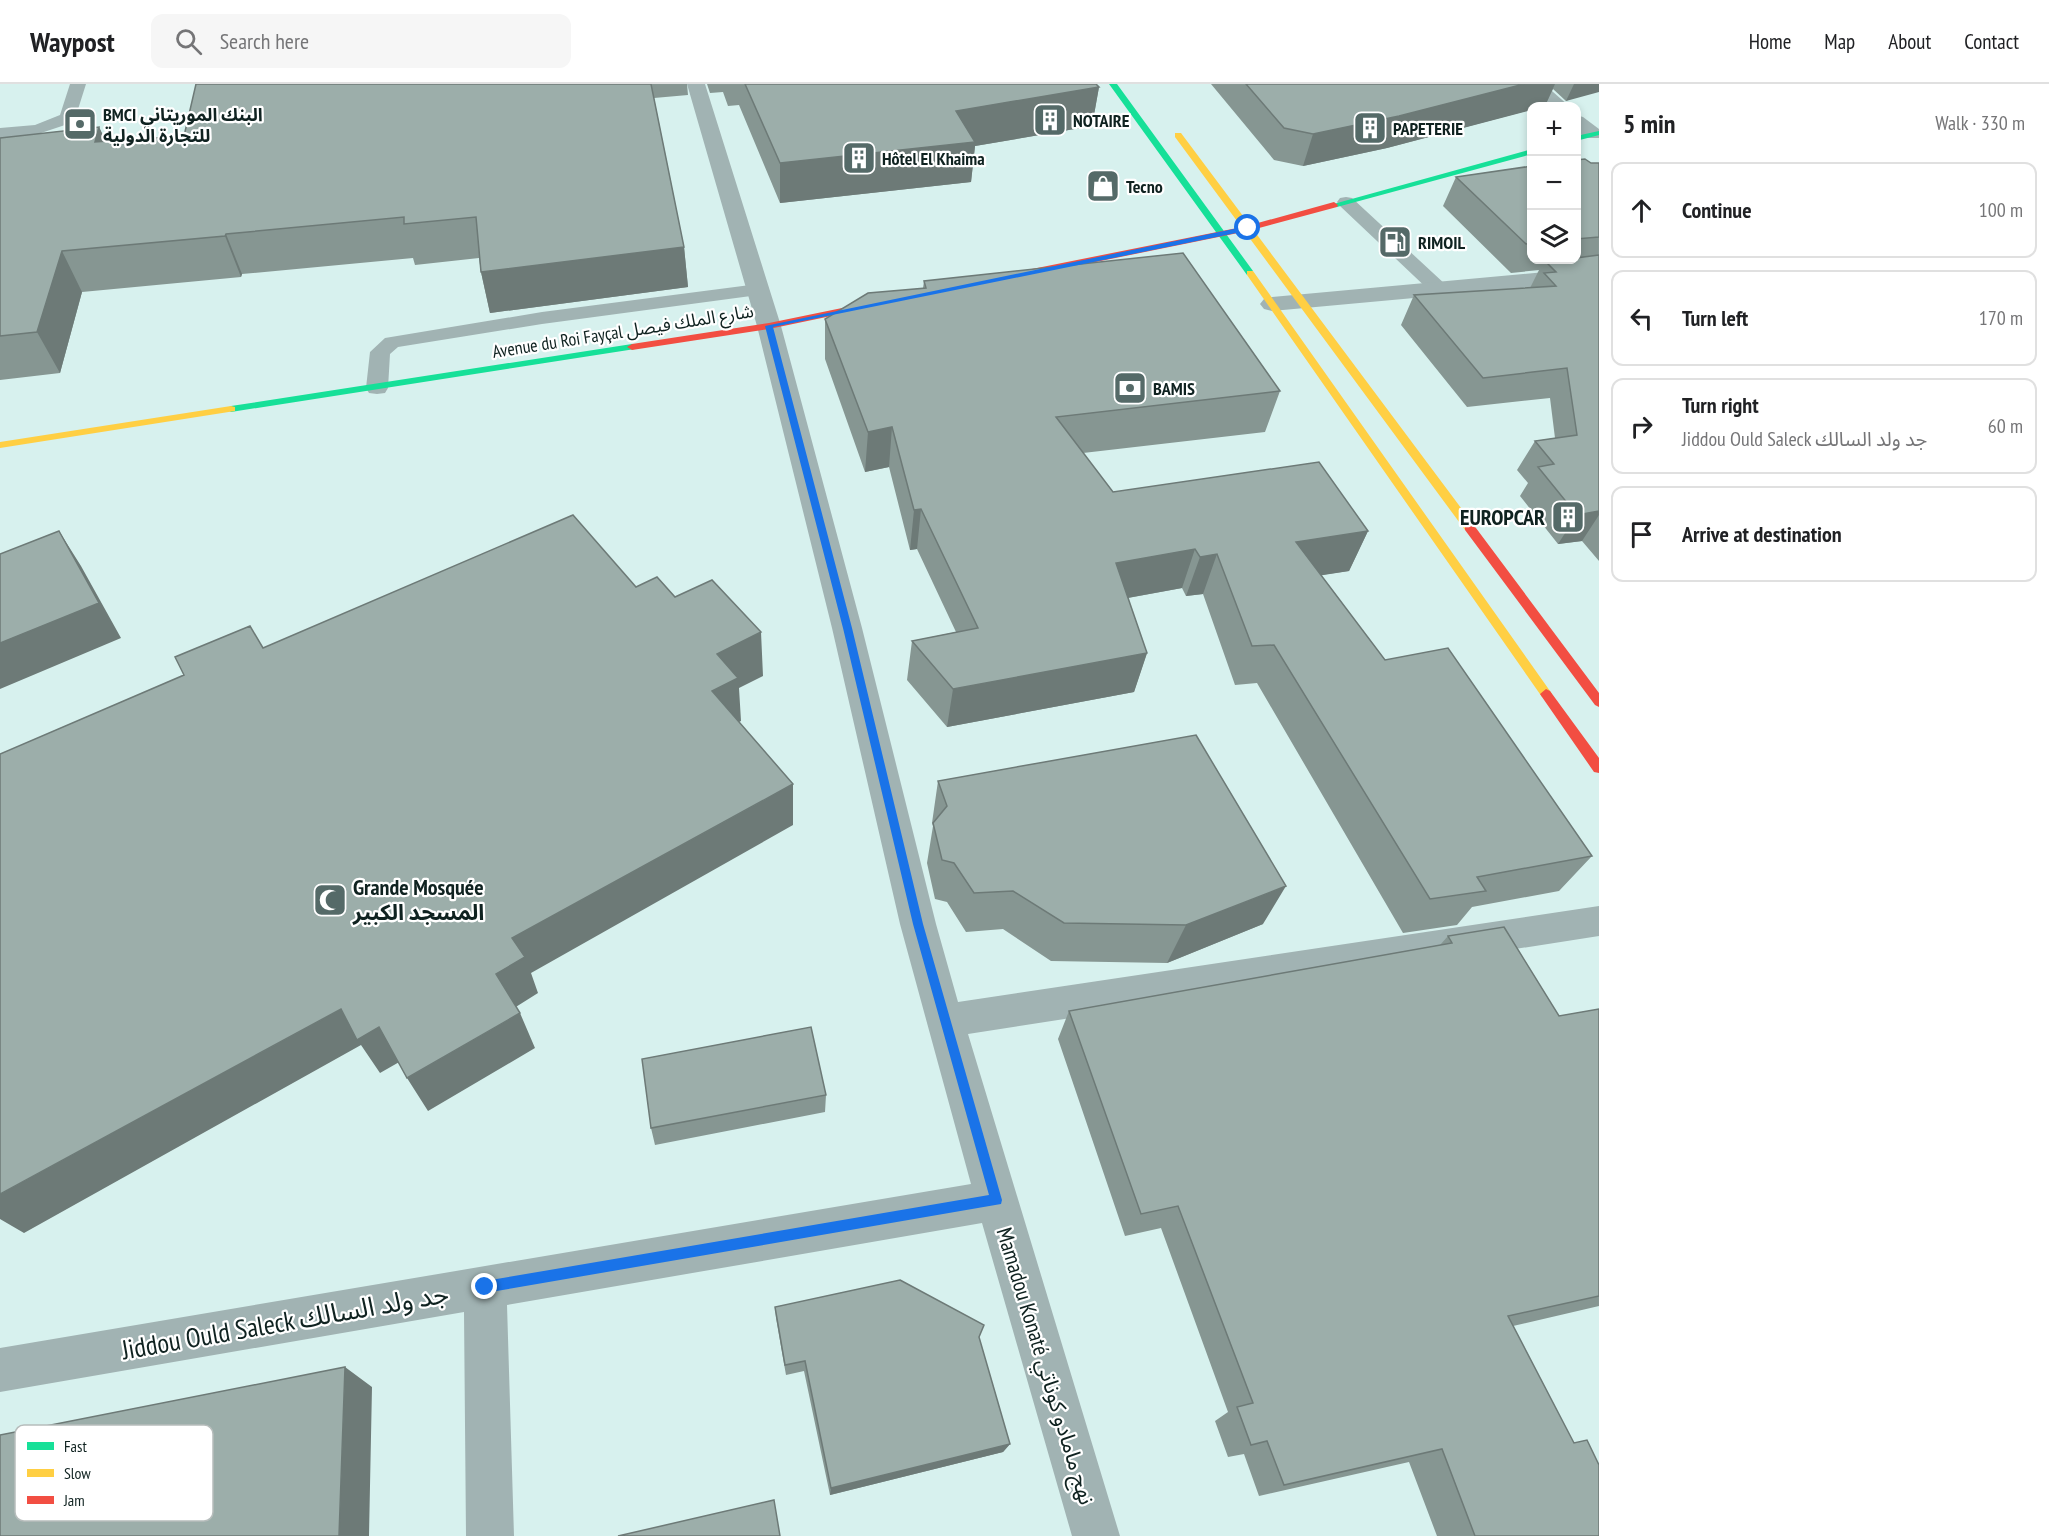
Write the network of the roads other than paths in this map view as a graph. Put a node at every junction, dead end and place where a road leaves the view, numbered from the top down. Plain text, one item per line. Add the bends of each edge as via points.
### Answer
1 (78, 84) edge
2 (696, 84) edge
3 (1113, 84) edge
4 (1532, 84) edge
5 (1554, 102) edge
6 (1166, 120) dead end
7 (0, 133) edge
8 (1527, 152) edge
9 (1346, 202) junction
10 (1248, 228) junction
11 (1222, 234) junction
12 (1599, 274) edge
13 (1013, 276) edge
14 (1439, 289) junction
15 (758, 290) junction
16 (897, 300) edge
17 (1301, 302) junction
18 (1272, 304) junction
19 (769, 326) junction
20 (377, 388) junction
21 (0, 445) edge
22 (1599, 702) edge
23 (1599, 768) edge
24 (1599, 921) edge
25 (945, 1021) junction
26 (996, 1200) junction
27 (485, 1287) junction
28 (0, 1370) edge
29 (490, 1536) edge
30 (1096, 1536) edge

1 - 7 lane via 68,118 29,133
2 - 15 street, Mamadou Konaté نهج مامادو كوناتي
3 - 11 street
4 - 5 street
6 - 10 street
8 - 9 street
9 - 10 street
9 - 14 lane
10 - 11 street
10 - 17 street
11 - 13 street
11 - 18 street
12 - 14 street
14 - 17 street
15 - 19 street, Mamadou Konaté نهج مامادو كوناتي
15 - 20 lane via 392,342 380,352
16 - 19 street, Avenue du Roi Fayçal شارع الملك فيصل
17 - 18 street
17 - 22 street
18 - 23 street
19 - 20 street, Avenue du Roi Fayçal شارع الملك فيصل
19 - 25 street, Mamadou Konaté نهج مامادو كوناتي
20 - 21 street, Avenue du Roi Fayçal شارع الملك فيصل
24 - 25 street
25 - 26 street, Mamadou Konaté نهج مامادو كوناتي
26 - 27 street, Jiddou Ould Saleck جد ولد السالك
26 - 30 street, Mamadou Konaté نهج مامادو كوناتي
27 - 28 street, Jiddou Ould Saleck جد ولد السالك
27 - 29 street

